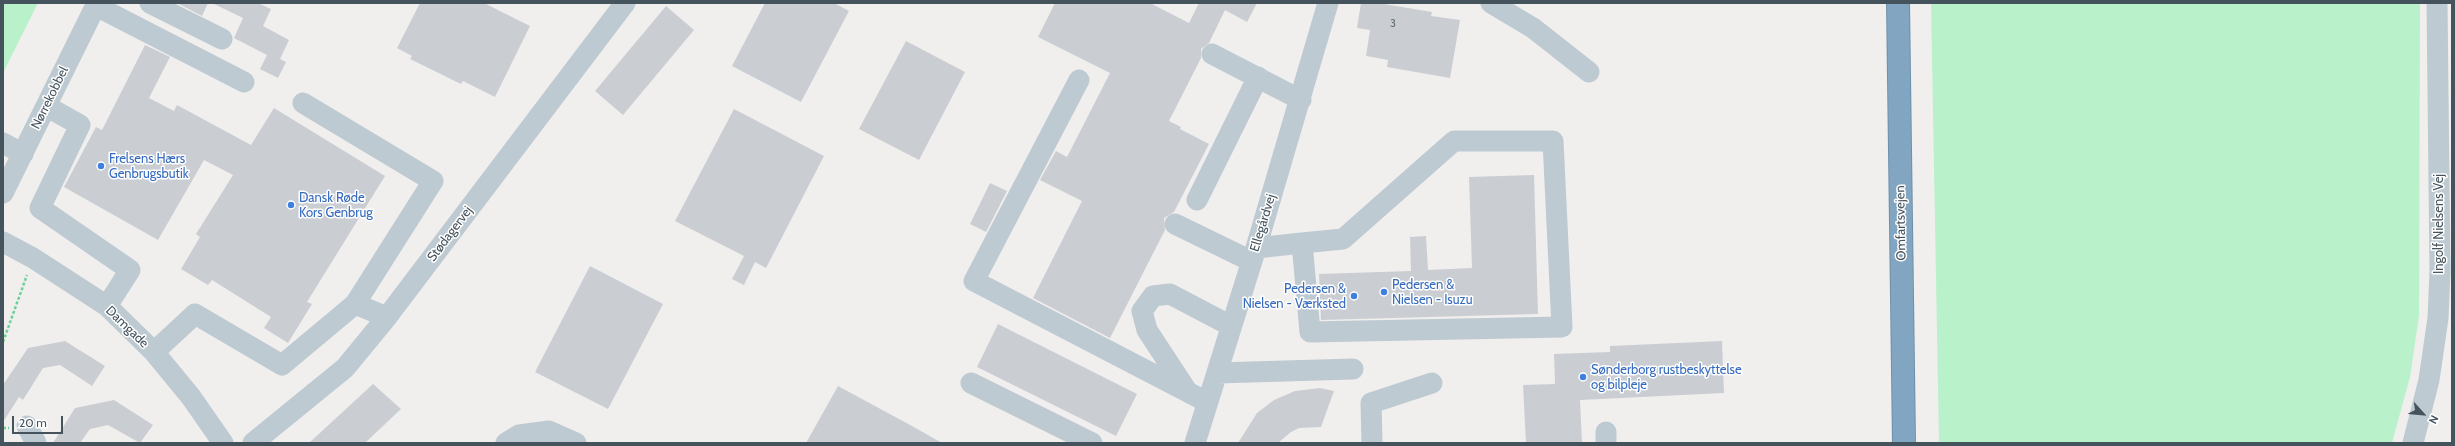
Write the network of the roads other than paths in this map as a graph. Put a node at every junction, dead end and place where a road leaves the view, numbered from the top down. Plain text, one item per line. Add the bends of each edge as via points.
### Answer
1 (150, 3) edge
2 (625, 3) edge
3 (1328, 3) edge
4 (1491, 3) edge
5 (1898, 3) edge
6 (2438, 3) edge
7 (97, 5) edge
8 (222, 39) dead end
9 (1212, 54) dead end
10 (1589, 72) dead end
11 (1258, 77) junction
12 (1079, 80) dead end
13 (244, 82) dead end
14 (1300, 100) junction
15 (303, 103) dead end
16 (46, 106) junction
17 (3, 143) edge
18 (22, 154) junction
19 (3, 193) edge
20 (1197, 200) dead end
21 (1175, 224) dead end
22 (3, 242) edge
23 (1302, 243) junction
24 (1253, 254) junction
25 (355, 304) junction
26 (107, 306) junction
27 (387, 318) junction
28 (1231, 326) junction
29 (154, 352) junction
30 (1353, 369) dead end
31 (1217, 373) junction
32 (971, 383) dead end
33 (1432, 383) dead end
34 (1188, 392) junction
35 (1207, 402) junction
36 (223, 443) edge
37 (253, 443) edge
38 (506, 443) edge
39 (576, 443) edge
40 (1092, 443) edge
41 (1195, 443) edge
42 (1372, 443) edge
43 (1904, 443) edge
44 (2413, 443) edge

1 - 8 street
2 - 27 street, Stødagervej
3 - 14 street, Ellegårdvej
4 - 10 street via 1533,28
5 - 43 highway, Omfartsvejen
6 - 44 street, Ingolf Nielsens Vej via 2438,318 2429,380
7 - 13 street
7 - 16 street, Nørrekobbel
9 - 11 street
11 - 14 street
11 - 20 street
12 - 34 street via 974,281
14 - 24 street, Ellegårdvej
15 - 25 street via 433,181
16 - 18 street, Nørrekobbel
16 - 26 street via 80,125 40,208 130,270
17 - 18 street
18 - 19 street, Nørrekobbel
21 - 24 street
22 - 26 street, Damgade via 34,258
23 - 23 street via 1343,239 1454,141 1553,141 1562,327 1310,332
23 - 24 street
24 - 28 street, Ellegårdvej
25 - 27 street
25 - 29 street via 282,365 195,314
26 - 29 street, Damgade
27 - 37 street, Stødagervej via 346,368
28 - 31 street, Ellegårdvej
28 - 34 street via 1170,294 1153,296 1142,311 1146,330
29 - 36 street, Damgade via 191,396
30 - 31 street
31 - 35 street, Ellegårdvej
32 - 40 street
33 - 42 street via 1371,403
34 - 35 street
35 - 41 street, Ellegårdvej
38 - 39 street via 519,435 549,431

